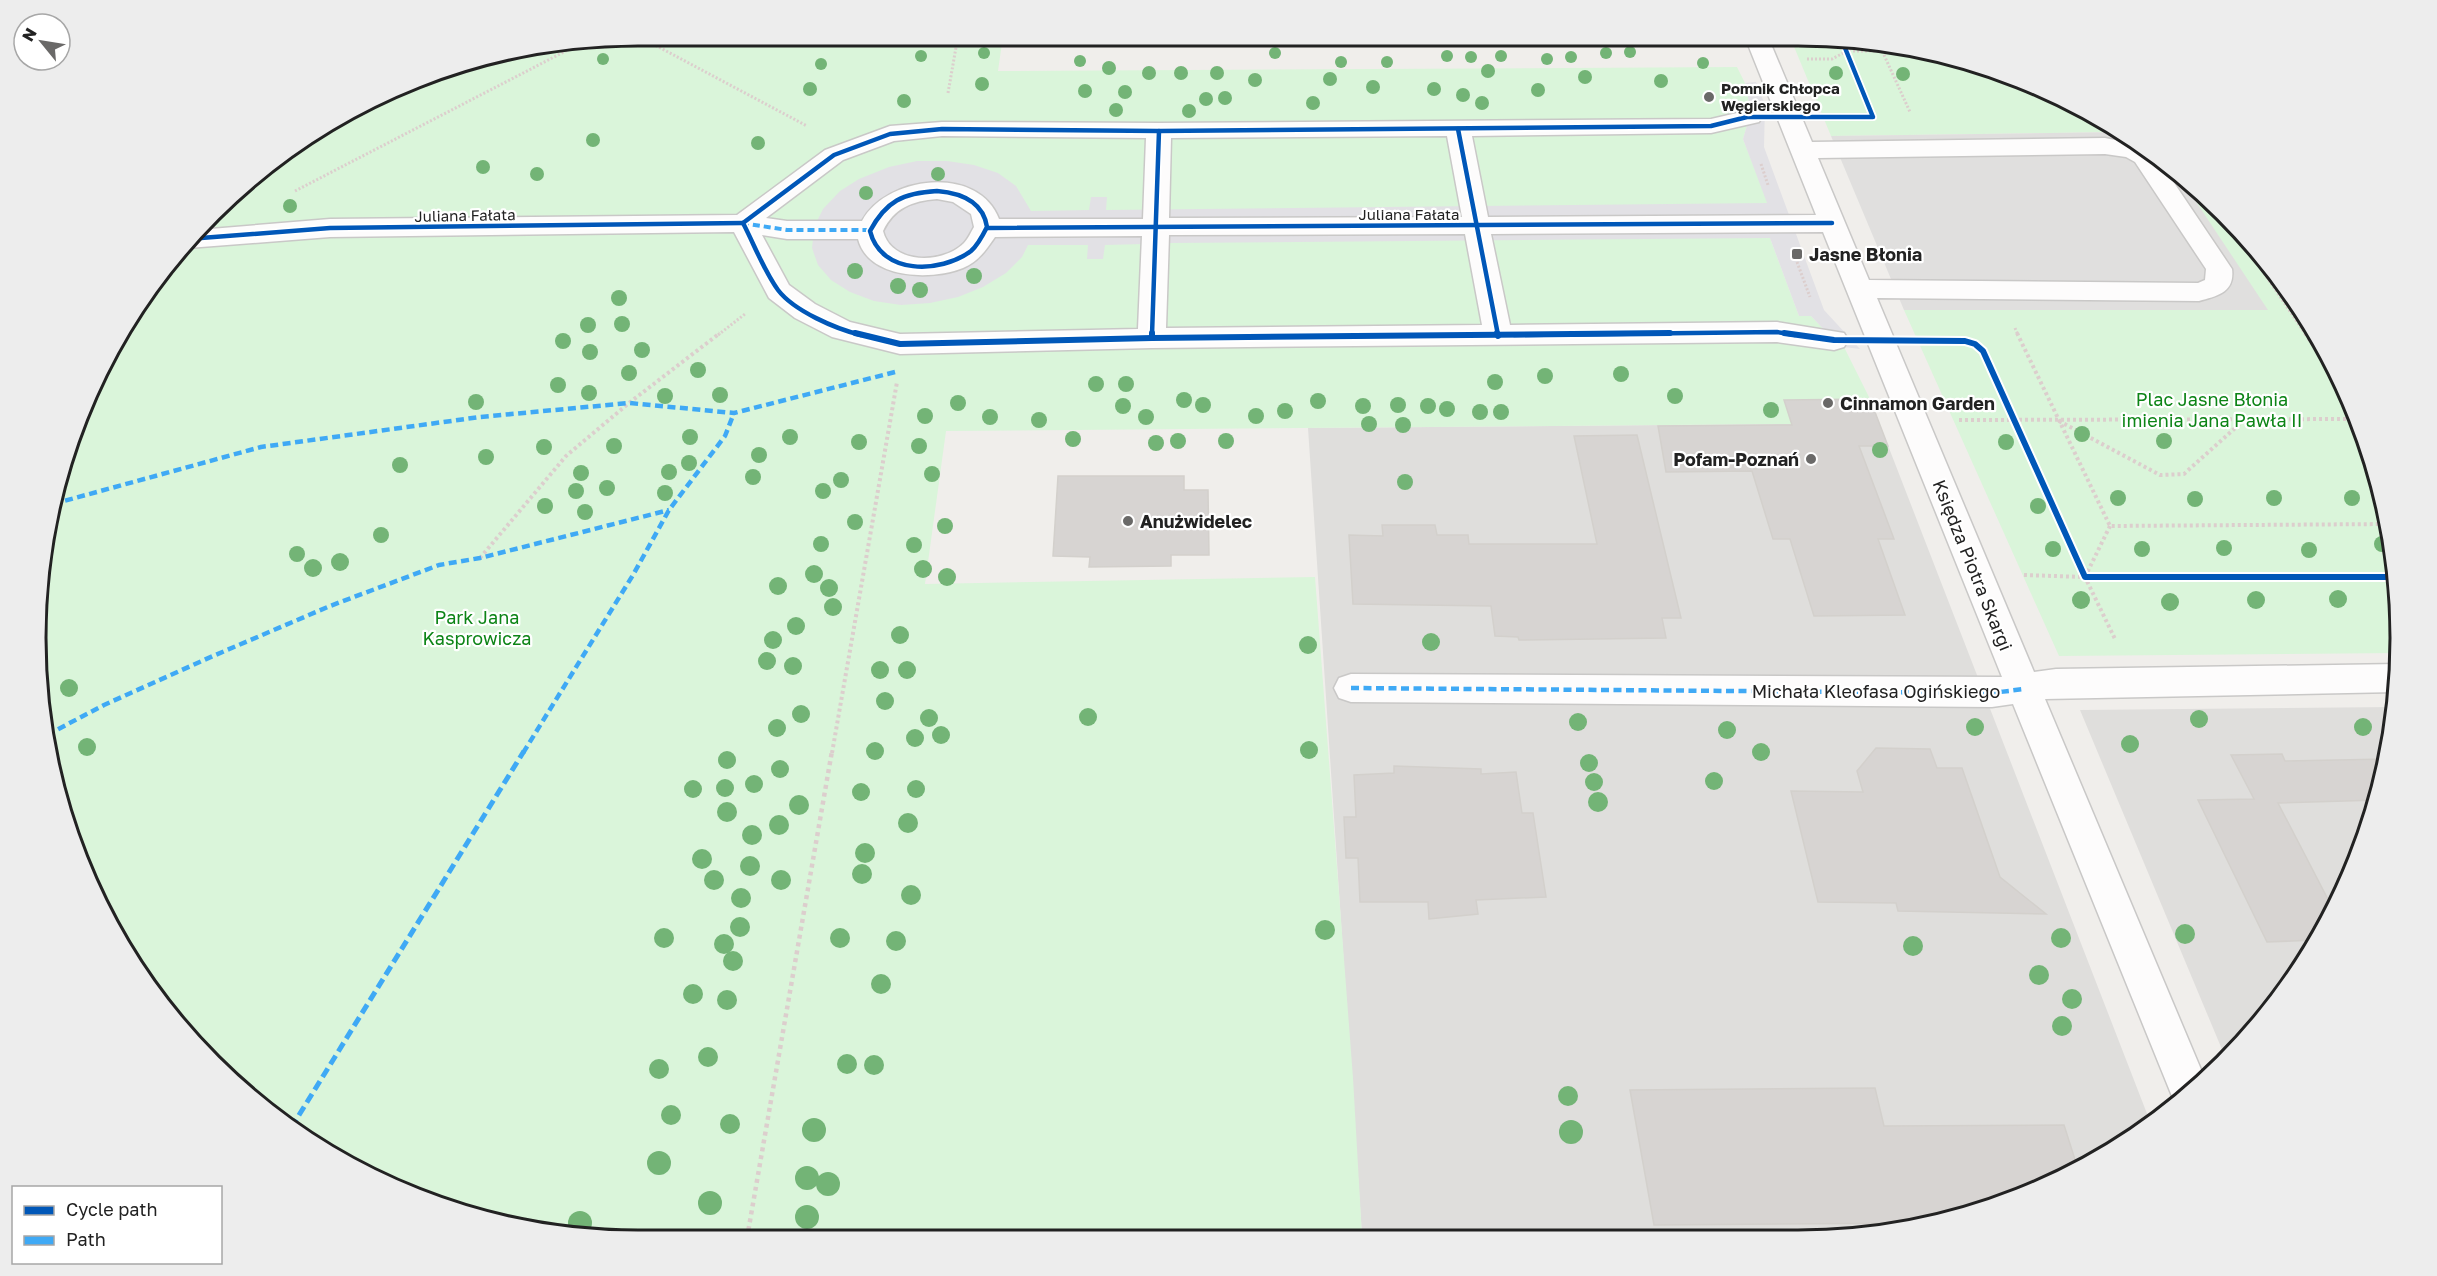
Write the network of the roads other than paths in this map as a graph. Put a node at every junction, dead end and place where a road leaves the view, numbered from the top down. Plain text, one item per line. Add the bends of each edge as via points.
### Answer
1 (1760, 46) edge
2 (1750, 117) dead end
3 (1458, 129) junction
4 (1159, 132) junction
5 (1803, 150) junction
6 (2140, 155) edge
7 (2145, 159) edge
8 (743, 223) junction
9 (1832, 223) junction
10 (1476, 225) junction
11 (1156, 227) junction
12 (987, 228) junction
13 (870, 230) junction
14 (203, 238) edge
15 (1859, 289) junction
16 (1498, 336) junction
17 (1152, 338) junction
18 (1834, 340) dead end
19 (2389, 678) edge
20 (1351, 688) dead end
21 (2024, 689) junction
22 (2187, 1085) edge

1 - 5 street, Księdza Piotra Skargi
2 - 3 street via 1710,126
3 - 4 street
3 - 10 street
4 - 8 street via 942,129 890,134 834,155
4 - 11 street
5 - 6 street via 2105,146
5 - 9 street, Księdza Piotra Skargi
7 - 15 street via 2219,269 2220,280 2215,287 2199,292
8 - 13 street, Juliana Fałata via 787,230
8 - 14 street, Juliana Fałata via 330,228
8 - 17 street via 779,291 805,311 842,330 900,344
9 - 10 street, Juliana Fałata
9 - 15 street, Księdza Piotra Skargi
10 - 11 street, Juliana Fałata
10 - 16 street
11 - 12 street, Juliana Fałata
11 - 17 street
12 - 13 street via 984,213 974,202 937,191 915,193 890,204 876,216
12 - 13 street via 982,241 969,254 943,265 920,268 898,265 882,256 872,244
15 - 21 street, Księdza Piotra Skargi
16 - 17 street
16 - 18 street via 1777,332
19 - 21 street, Michała Kleofasa Ogińskiego via 2056,683
20 - 21 street, Michała Kleofasa Ogińskiego via 1992,693
21 - 22 street, Księdza Piotra Skargi

